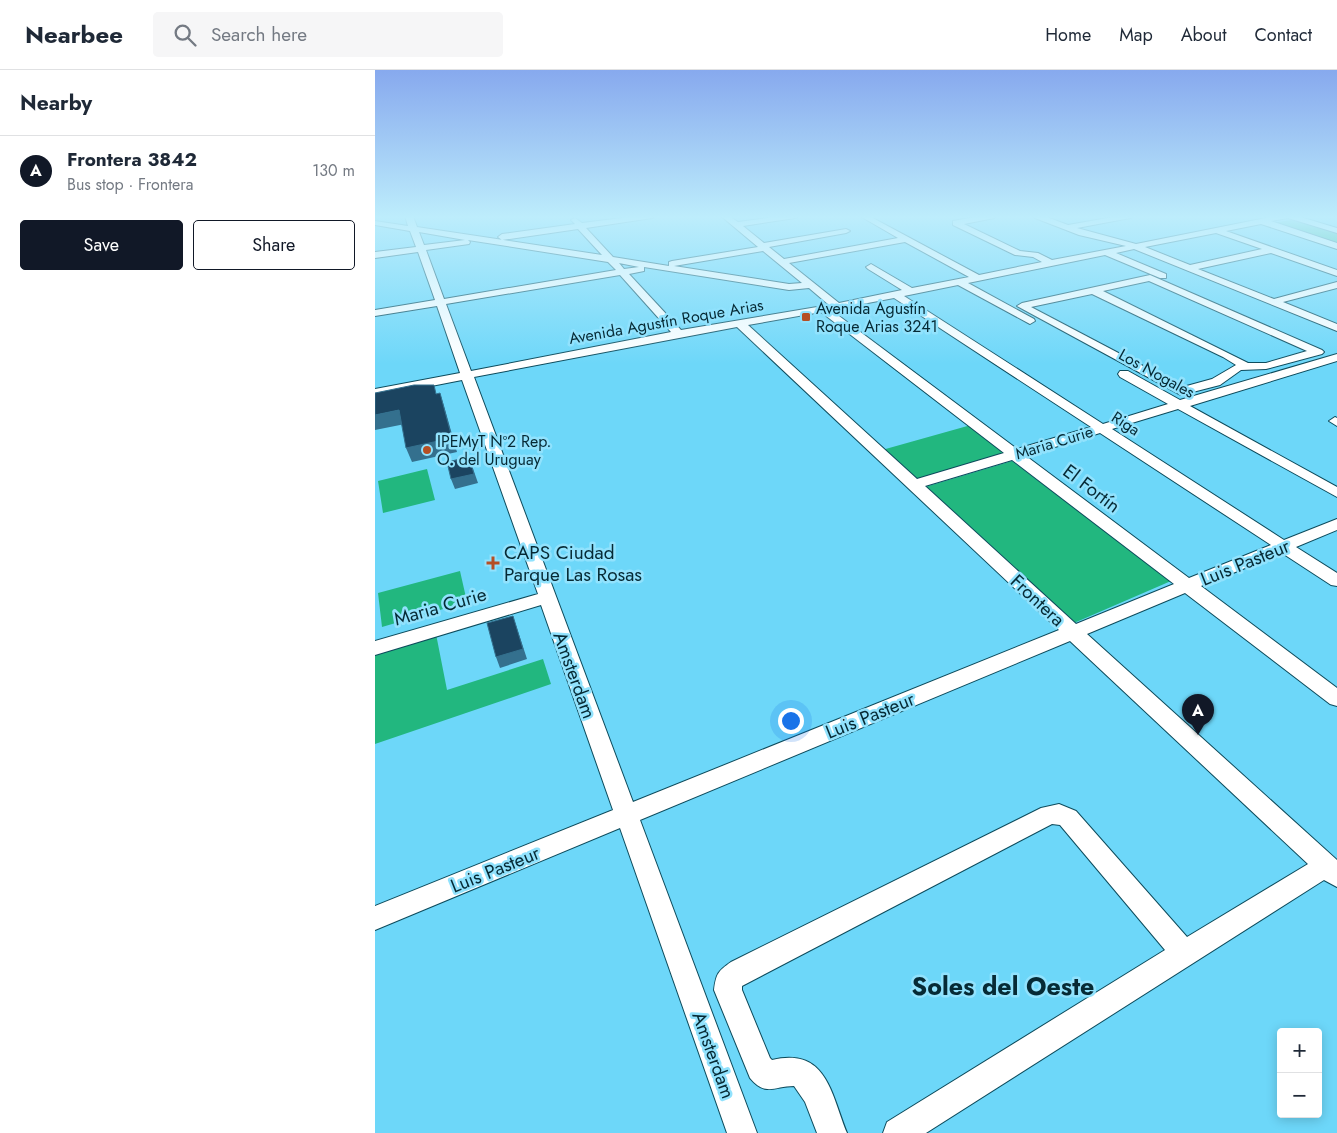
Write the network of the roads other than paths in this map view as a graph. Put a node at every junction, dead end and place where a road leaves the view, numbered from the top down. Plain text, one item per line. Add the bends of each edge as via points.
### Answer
1 (427, 266) edge
2 (617, 266) edge
3 (657, 266) joint
4 (787, 266) edge
5 (955, 266) edge
6 (1039, 266) edge
7 (1139, 266) edge
8 (1183, 266) edge
9 (1200, 266) edge
10 (1316, 266) edge
11 (871, 267) dead end
12 (1189, 268) junction
13 (623, 272) junction
14 (1337, 273) edge
15 (978, 278) junction
16 (960, 282) junction
17 (811, 285) junction
18 (1337, 285) edge
19 (1093, 290) junction
20 (912, 292) junction
21 (895, 295) junction
22 (441, 302) junction
23 (1273, 302) junction
24 (830, 308) junction
25 (375, 313) edge
26 (740, 324) junction
27 (1337, 328) edge
28 (678, 334) junction
29 (1337, 351) edge
30 (1337, 357) edge
31 (1241, 367) junction
32 (467, 375) junction
33 (1260, 380) junction
34 (375, 394) edge
35 (1179, 405) junction
36 (1101, 428) junction
37 (1014, 454) junction
38 (914, 484) junction
39 (1337, 493) edge
40 (1337, 524) edge
41 (1284, 546) junction
42 (1337, 581) edge
43 (1188, 586) junction
44 (547, 597) junction
45 (1073, 632) junction
46 (375, 648) edge
47 (1337, 699) edge
48 (625, 815) junction
49 (1331, 871) edge
50 (375, 918) edge
51 (1184, 953) junction
52 (742, 1133) edge
53 (832, 1133) edge
54 (898, 1133) edge

1 - 22 street, Amsterdam
2 - 13 street
3 - 13 street
3 - 17 street via 789,287
4 - 17 street, El Fortín
5 - 15 street
6 - 15 street, Avenida Agustín Roque Arias
7 - 29 street via 1195,289 1194,293 1218,304 1235,307
8 - 12 street
9 - 12 street
10 - 14 street
11 - 20 street
12 - 23 street
13 - 22 street
13 - 28 street
15 - 16 street, Avenida Agustín Roque Arias
16 - 20 street, Avenida Agustín Roque Arias
16 - 35 street, Los Nogales
17 - 24 street, El Fortín
18 - 23 street
19 - 31 street via 1227,354
19 - 31 street via 1022,306 1181,391 1216,382
19 - 31 street via 1150,278 1318,352 1267,366
20 - 21 street, Avenida Agustín Roque Arias
21 - 24 street, Avenida Agustín Roque Arias
21 - 36 street, Riga
22 - 25 street
22 - 32 street, Amsterdam
23 - 27 street
24 - 26 street, Avenida Agustín Roque Arias
24 - 37 street, El Fortín
26 - 28 street, Avenida Agustín Roque Arias
26 - 38 street, Frontera
28 - 32 street, Avenida Agustín Roque Arias
30 - 33 street, Maria Curie
31 - 33 street
32 - 34 street, Avenida Agustín Roque Arias
32 - 44 street, Amsterdam
33 - 35 street, Maria Curie
35 - 36 street, Maria Curie
35 - 39 street, Los Nogales
36 - 37 street, Maria Curie
36 - 41 street, Riga
37 - 38 street, Maria Curie
37 - 43 street, El Fortín
38 - 45 street, Frontera
40 - 41 street, Luis Pasteur
41 - 42 street, Riga
41 - 43 street, Luis Pasteur
43 - 45 street, Luis Pasteur
43 - 47 street, El Fortín
44 - 46 street, Maria Curie
44 - 48 street, Amsterdam
45 - 48 street, Luis Pasteur
45 - 49 street, Frontera
48 - 50 street, Luis Pasteur
48 - 52 street, Amsterdam
49 - 51 street
51 - 53 street via 1068,818 1059,814 1049,815 740,971 729,979 728,990 761,1068 767,1076 793,1071 803,1073 811,1082
51 - 54 street

